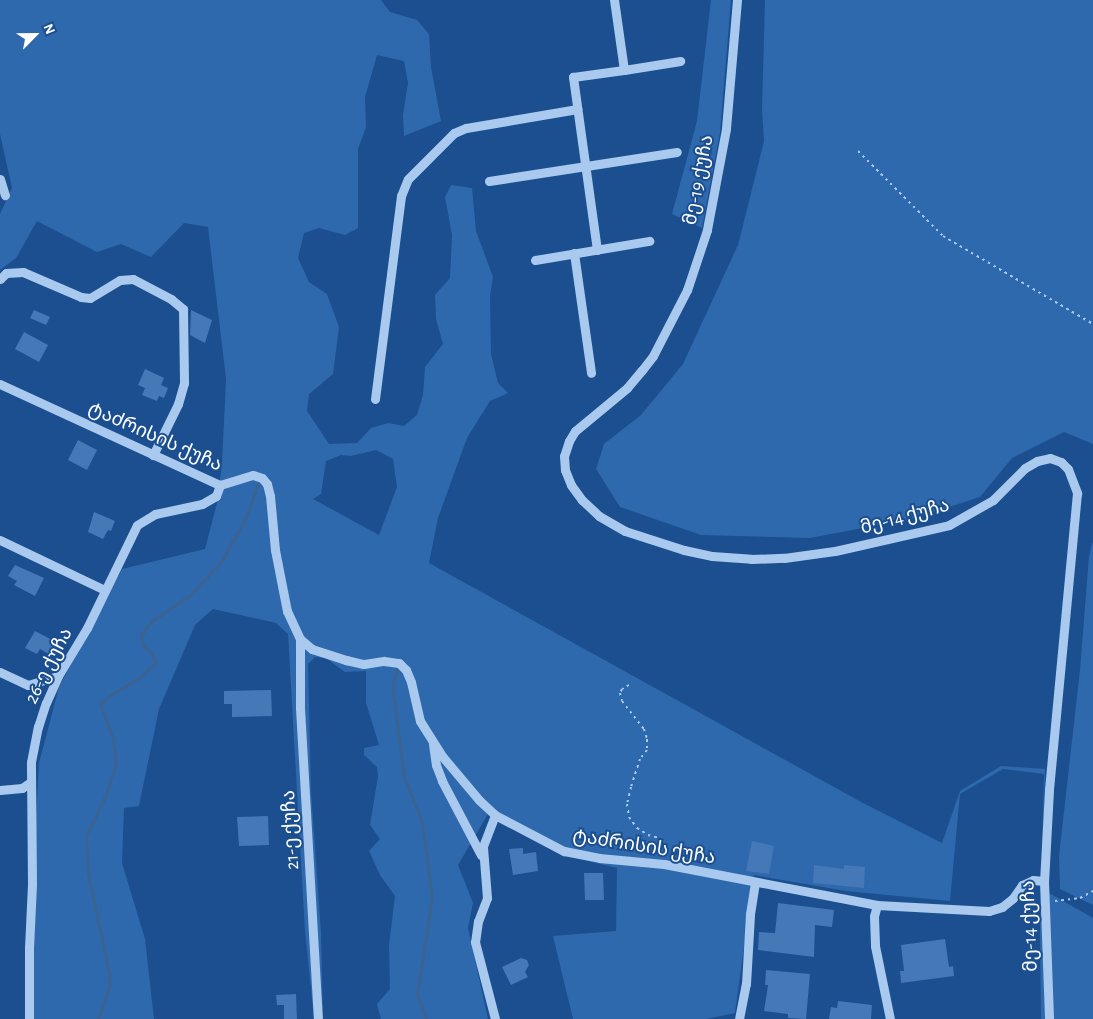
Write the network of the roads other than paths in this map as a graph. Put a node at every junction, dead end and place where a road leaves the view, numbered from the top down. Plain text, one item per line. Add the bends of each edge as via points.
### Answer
1 (614, 0) edge
2 (737, 0) edge
3 (680, 61) dead end
4 (624, 70) junction
5 (578, 109) junction
6 (676, 152) dead end
7 (585, 166) junction
8 (0, 179) edge
9 (489, 181) dead end
10 (4, 195) dead end
11 (649, 241) dead end
12 (597, 250) junction
13 (574, 254) junction
14 (535, 260) dead end
15 (0, 279) edge
16 (653, 356) joint
17 (591, 373) dead end
18 (0, 384) edge
19 (375, 399) dead end
20 (153, 455) junction
21 (220, 485) junction
22 (0, 540) edge
23 (105, 590) junction
24 (300, 639) junction
25 (0, 672) edge
26 (58, 676) junction
27 (433, 742) junction
28 (31, 782) junction
29 (0, 790) edge
30 (495, 815) junction
31 (483, 858) junction
32 (1044, 881) junction
33 (755, 882) junction
34 (877, 904) junction
35 (29, 1019) edge
36 (318, 1019) edge
37 (495, 1019) edge
38 (739, 1019) edge
39 (890, 1019) edge
40 (1049, 1019) edge

1 - 4 street
2 - 16 street, მე-19 ქუჩა via 726,129 707,230 687,290
3 - 4 street
4 - 5 street via 573,77
5 - 7 street
5 - 19 street via 466,128 454,133 408,179 401,196
6 - 7 street
7 - 9 street
7 - 12 street
8 - 10 street
11 - 12 street
12 - 13 street
13 - 14 street
13 - 17 street
15 - 20 street via 6,273 23,272 90,298 120,280 133,280 171,299 183,309 184,383 178,404
16 - 32 street, მე-14 ქუჩა via 627,388 575,431 564,456 571,485 599,516 625,531 664,545 712,556 751,559 835,551 949,525 992,500 1025,468 1037,461 1050,458 1068,469 1077,493
18 - 20 street, ტაძრისის ქუჩა
20 - 21 street, ტაძრისის ქუჩა
21 - 23 street, 26-ე ქუჩა via 216,496 202,504 155,514 137,525
21 - 24 street, ტაძრისის ქუჩა via 253,475 267,484 281,584 287,611
22 - 23 street
23 - 26 street, 26-ე ქუჩა
24 - 27 street, ტაძრისის ქუჩა via 312,649 346,660 364,664 400,663 408,676 420,721
24 - 36 street, 21-ე ქუჩა via 300,708
25 - 26 street via 28,685
26 - 28 street, 26-ე ქუჩა via 38,727 31,762
27 - 30 street, ტაძრისის ქუჩა
27 - 31 street via 442,781
28 - 29 street via 22,788
28 - 35 street, 26-ე ქუჩა
30 - 31 street via 484,841
30 - 33 street, ტაძრისის ქუჩა via 564,851 664,864
31 - 37 street via 487,898 474,942
32 - 34 street, ტაძრისის ქუჩა via 1033,880 1022,885 1002,907 989,912
32 - 40 street, მე-14 ქუჩა
33 - 34 street, ტაძრისის ქუჩა
33 - 38 street via 746,984
34 - 39 street via 875,946

